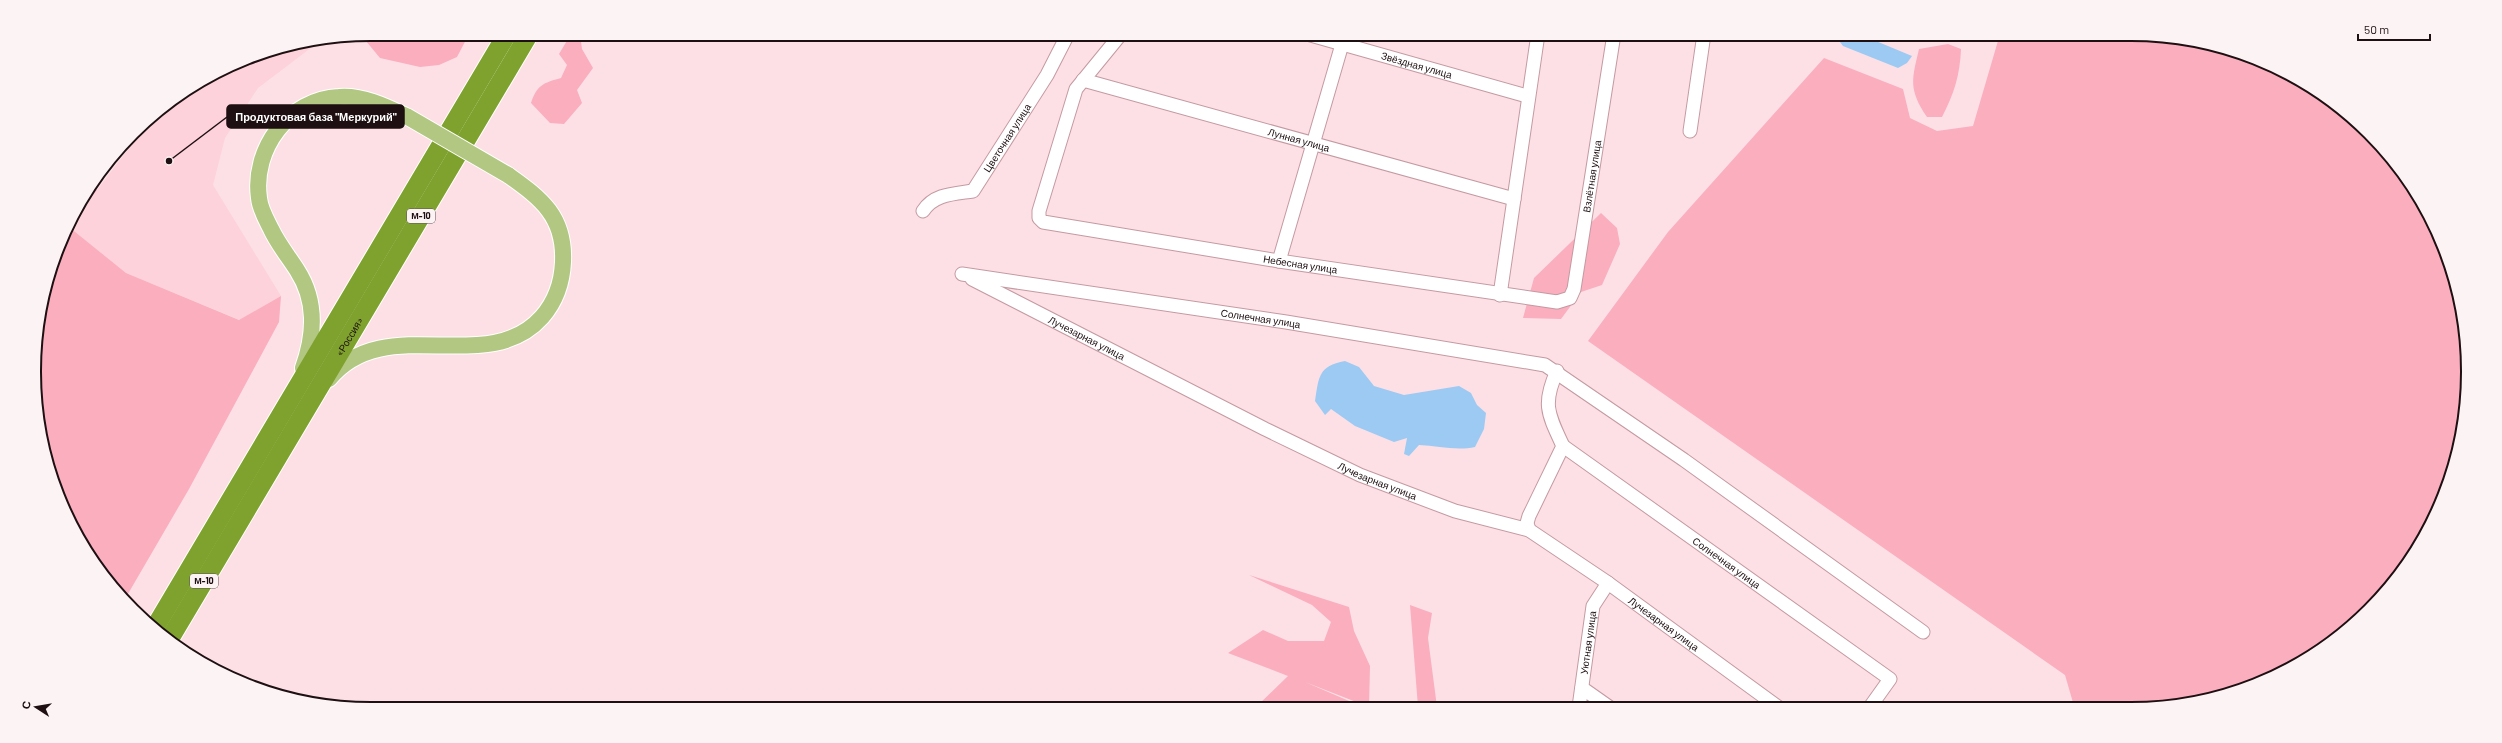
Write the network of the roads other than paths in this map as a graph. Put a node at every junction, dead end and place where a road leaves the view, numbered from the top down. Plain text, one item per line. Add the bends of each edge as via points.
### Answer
1 (503, 41) edge
2 (525, 41) edge
3 (1064, 41) edge
4 (1114, 41) edge
5 (1343, 41) edge
6 (1350, 41) edge
7 (1537, 41) edge
8 (1613, 41) edge
9 (1703, 41) edge
10 (1083, 80) junction
11 (1527, 96) junction
12 (1690, 131) dead end
13 (1314, 143) junction
14 (1514, 199) junction
15 (923, 211) dead end
16 (1279, 261) junction
17 (962, 274) joint
18 (1500, 295) junction
19 (1551, 302) joint
20 (1557, 371) junction
21 (295, 391) junction
22 (312, 399) junction
23 (1563, 446) junction
24 (1528, 530) junction
25 (1608, 583) junction
26 (158, 623) edge
27 (1923, 632) dead end
28 (172, 635) edge
29 (1582, 688) junction
30 (1580, 702) edge
31 (1602, 702) edge
32 (1771, 702) edge
33 (1874, 702) edge

1 - 21 highway, «Россия» / М-10
2 - 22 highway, «Россия» / М-10
3 - 15 street, Цветочная улица via 1047,75 973,191 944,195 929,202
4 - 10 street
5 - 13 street
6 - 11 street, Звёздная улица
7 - 11 street
8 - 19 street, Взлётная улица via 1574,288 1570,298
9 - 12 street
10 - 13 street, Лунная улица
10 - 16 street, Небесная улица via 1076,89 1039,211 1043,222
11 - 14 street
13 - 14 street, Лунная улица
13 - 16 street
14 - 18 street
16 - 18 street, Небесная улица
17 - 20 street, Солнечная улица via 1545,364
17 - 24 street, Лучезарная улица via 1360,475 1455,511
18 - 19 street, Небесная улица
20 - 23 street via 1547,404
20 - 27 street, Солнечная улица
21 - 22 main road, bridge via 310,350 313,318 303,281 276,241 262,210 258,174 264,153 275,133 301,108 326,98 340,96 389,108 508,175 546,205 563,241 562,272 553,303 540,320 515,337 489,344 400,345 371,350 337,368
21 - 26 highway, «Россия» / М-10
22 - 28 highway, «Россия» / М-10
23 - 24 street via 1529,516
23 - 33 street, Солнечная улица via 1890,679
24 - 25 street, Лучезарная улица
25 - 29 street, Уютная улица via 1593,606
25 - 32 street, Лучезарная улица
29 - 30 street, Уютная улица
29 - 31 street

